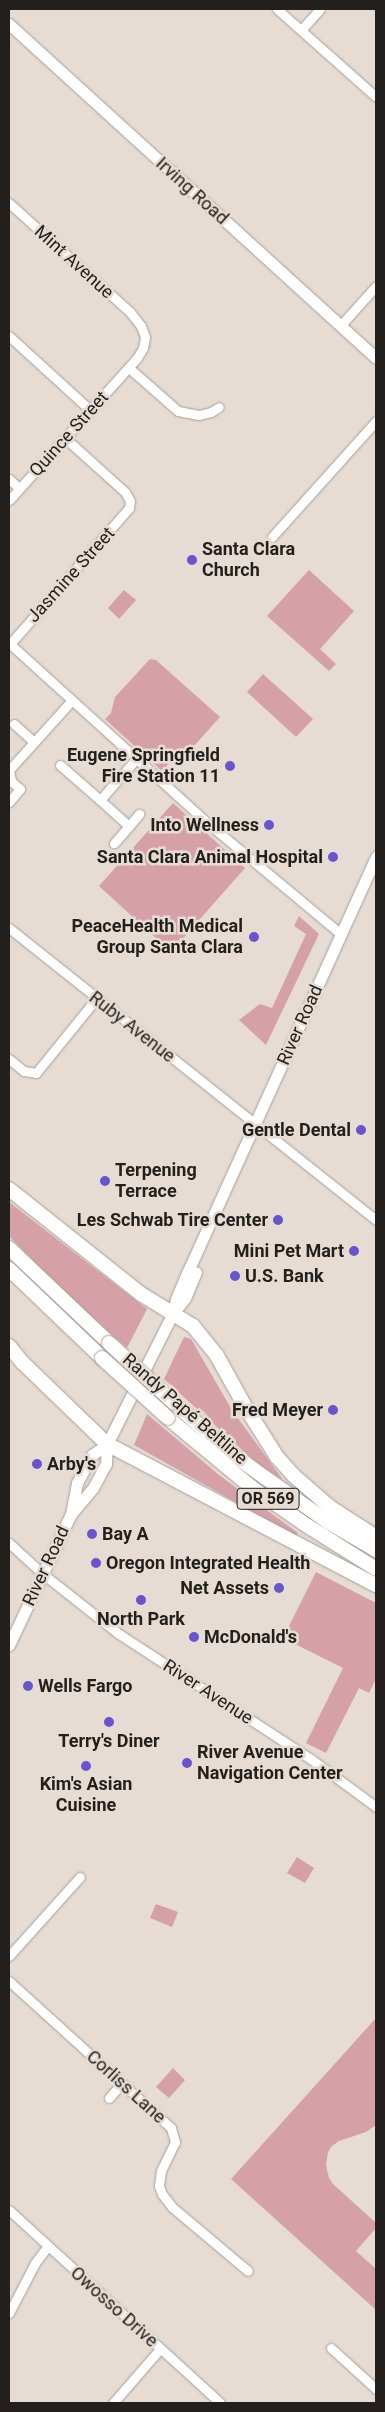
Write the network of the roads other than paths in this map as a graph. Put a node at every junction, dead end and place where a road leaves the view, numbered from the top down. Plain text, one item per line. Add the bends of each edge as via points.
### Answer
1 (277, 9) edge
2 (320, 9) edge
3 (9, 24) edge
4 (301, 30) junction
5 (376, 96) edge
6 (9, 203) edge
7 (376, 286) edge
8 (138, 322) joint
9 (341, 325) junction
10 (9, 336) edge
11 (376, 358) edge
12 (129, 368) junction
13 (219, 407) dead end
14 (90, 410) junction
15 (376, 421) edge
16 (65, 438) junction
17 (9, 479) edge
18 (19, 488) junction
19 (9, 500) edge
20 (272, 537) dead end
21 (9, 643) edge
22 (72, 700) junction
23 (14, 724) dead end
24 (34, 742) junction
25 (136, 759) junction
26 (60, 765) dead end
27 (100, 800) junction
28 (9, 802) edge
29 (139, 814) dead end
30 (129, 826) junction
31 (114, 843) dead end
32 (376, 856) edge
33 (9, 928) edge
34 (340, 934) junction
35 (96, 998) junction
36 (9, 1059) edge
37 (255, 1124) junction
38 (9, 1189) edge
39 (376, 1220) edge
40 (9, 1248) edge
41 (9, 1269) edge
42 (173, 1313) junction
43 (9, 1346) edge
44 (107, 1444) junction
45 (71, 1514) junction
46 (376, 1537) edge
47 (9, 1544) edge
48 (376, 1550) edge
49 (376, 1569) edge
50 (43, 1574) junction
51 (376, 1585) edge
52 (9, 1645) edge
53 (376, 1807) edge
54 (80, 1877) dead end
55 (9, 1956) edge
56 (9, 1981) edge
57 (122, 2083) junction
58 (109, 2098) dead end
59 (9, 2210) edge
60 (48, 2246) junction
61 (248, 2271) dead end
62 (9, 2314) edge
63 (332, 2348) dead end
64 (160, 2349) junction
65 (376, 2389) edge
66 (113, 2403) edge
67 (220, 2403) edge

1 - 4 street
2 - 4 street
3 - 9 main road, Irving Road
4 - 5 street
6 - 8 street, Mint Avenue
7 - 9 street
8 - 12 street, Quince Street via 144,332 144,343
9 - 11 main road, Irving Road
10 - 14 street
12 - 13 street via 178,411 199,415
12 - 14 street, Quince Street
14 - 16 street, Quince Street
15 - 20 street
16 - 18 street, Quince Street
16 - 21 street, Jasmine Street via 122,489 130,505 127,513
17 - 18 street
18 - 19 street, Quince Street
21 - 22 street
22 - 24 street
22 - 25 street
23 - 24 street
24 - 28 street via 10,770 10,778 20,789
25 - 27 street
25 - 34 street
26 - 27 street
27 - 30 street
29 - 30 street
30 - 31 street
32 - 34 main road, River Road
33 - 35 street, Ruby Avenue
34 - 37 main road, River Road
35 - 36 street via 36,1073 24,1071
35 - 37 street, Ruby Avenue
37 - 39 street, Ruby Avenue
37 - 42 main road, River Road via 188,1292
38 - 42 highway via 141,1294
40 - 48 highway, Randy Papé Beltline / OR 569, bridge via 226,1449 328,1522
41 - 49 highway, Randy Papé Beltline / OR 569, bridge via 102,1358 220,1463 264,1496
42 - 44 main road, River Road
42 - 46 highway via 193,1326 208,1343 263,1436 293,1475 331,1508
43 - 44 highway
44 - 45 main road, River Road via 106,1464 93,1488
44 - 45 main road, River Road via 92,1455 77,1484
44 - 51 highway
45 - 50 main road, River Road
47 - 50 street, River Avenue
50 - 52 main road, River Road
50 - 53 street, River Avenue via 125,1638 311,1759
54 - 55 street
56 - 57 street, Corliss Lane
57 - 58 street
57 - 61 street, Corliss Lane via 164,2120 174,2135 174,2147 159,2178 165,2200
59 - 60 street, Owosso Drive
60 - 62 street
60 - 64 street, Owosso Drive
63 - 65 street
64 - 66 street
64 - 67 street, Owosso Drive

